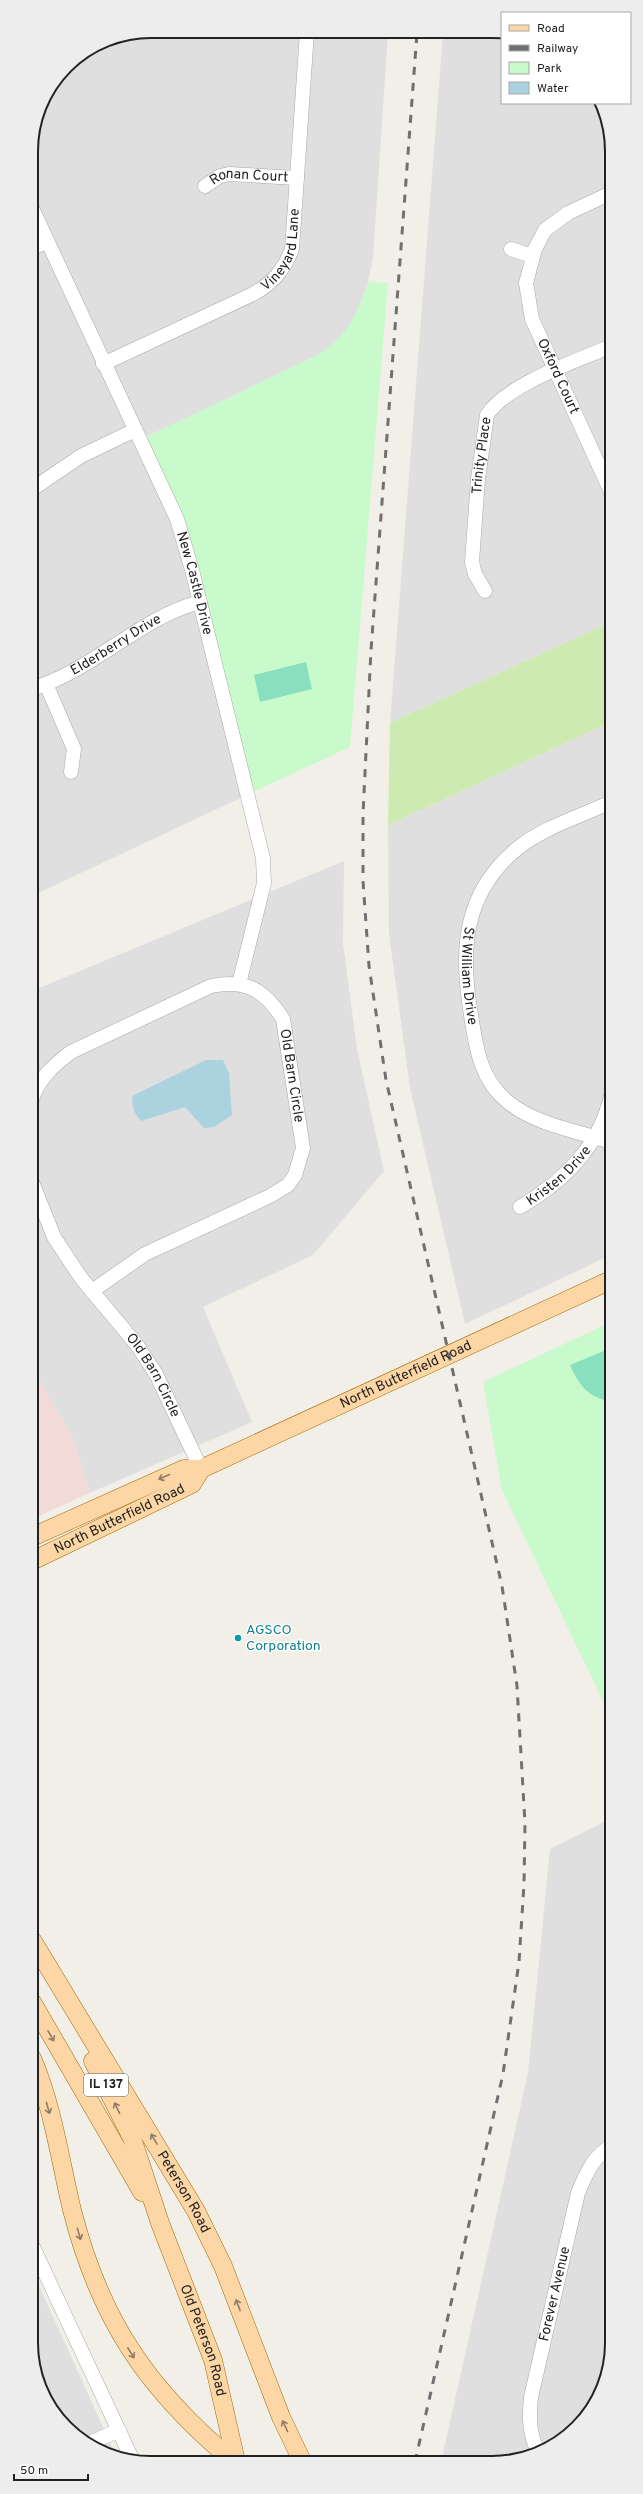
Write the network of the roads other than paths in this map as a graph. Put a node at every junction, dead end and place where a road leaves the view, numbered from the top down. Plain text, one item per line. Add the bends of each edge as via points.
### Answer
1 (307, 38) edge
2 (297, 178) junction
3 (205, 186) dead end
4 (605, 196) edge
5 (38, 221) edge
6 (47, 241) junction
7 (38, 246) edge
8 (511, 249) dead end
9 (532, 256) junction
10 (605, 349) edge
11 (104, 364) junction
12 (556, 371) junction
13 (135, 430) junction
14 (605, 479) edge
15 (38, 485) edge
16 (485, 591) dead end
17 (200, 602) junction
18 (46, 684) junction
19 (38, 687) edge
20 (71, 772) dead end
21 (605, 805) edge
22 (239, 984) junction
23 (38, 1084) edge
24 (605, 1116) edge
25 (594, 1137) junction
26 (605, 1140) edge
27 (38, 1197) edge
28 (520, 1207) dead end
29 (605, 1283) edge
30 (92, 1291) junction
31 (201, 1469) junction
32 (120, 1497) junction
33 (38, 1527) edge
34 (38, 1535) edge
35 (38, 1556) edge
36 (38, 1950) edge
37 (38, 1965) edge
38 (38, 2012) edge
39 (38, 2077) edge
40 (605, 2152) edge
41 (160, 2223) junction
42 (38, 2258) edge
43 (119, 2430) junction
44 (95, 2441) edge
45 (536, 2447) edge
46 (131, 2454) edge
47 (227, 2456) edge
48 (235, 2456) edge
49 (300, 2456) edge

1 - 2 street, Vineyard Lane
2 - 3 street, Ronan Court via 229,174 220,176
2 - 11 street, Vineyard Lane via 292,249 286,263 269,285
4 - 9 street, Oxford Court via 553,222
5 - 6 street, New Castle Drive
6 - 7 street
6 - 11 street, New Castle Drive
8 - 9 street
9 - 12 street, Oxford Court via 526,283 529,309
10 - 12 street, Trinity Place
11 - 13 street, New Castle Drive
12 - 14 street, Oxford Court
12 - 16 street, Trinity Place via 509,392 492,407 484,420 472,562 475,574
13 - 15 street via 81,456
13 - 17 street, New Castle Drive via 177,519
17 - 18 street, Elderberry Drive via 180,607 162,616 99,657
17 - 22 street, New Castle Drive via 263,858 264,883
18 - 19 street, Elderberry Drive
18 - 20 street via 74,749
21 - 25 street, St William Drive via 535,837 504,862 487,884 472,914 466,936 464,960 478,1054 494,1088 524,1113
22 - 23 street, Old Barn Circle via 211,986 71,1052
22 - 30 street, Old Barn Circle via 264,995 283,1018 304,1148 295,1176 288,1185 270,1196 145,1254
24 - 25 street, Kristen Drive
25 - 26 street, St William Drive
25 - 28 street, Kristen Drive via 580,1160 567,1174
27 - 30 street, Old Barn Circle via 54,1237
29 - 31 main road, North Butterfield Road
30 - 31 street, Old Barn Circle via 137,1345 156,1374
31 -> 32 main road, North Butterfield Road via 184,1469
31 - 35 main road, North Butterfield Road via 192,1484
32 - 33 main road via 106,1499
32 - 34 main road, North Butterfield Road
49 -> 36 main road, Peterson Road via 281,2417 223,2266 196,2210
41 -> 37 main road, Peterson Road / IL 137 via 132,2138 99,2072
38 -> 41 main road, IL 137
39 -> 47 main road via 85,2255 95,2284 114,2323 155,2386 199,2432
40 - 45 street, Forever Avenue via 587,2171 578,2193 531,2397 528,2420
41 - 48 main road, Old Peterson Road / IL 137 via 213,2360
42 - 43 street
43 - 44 street
43 - 46 street

